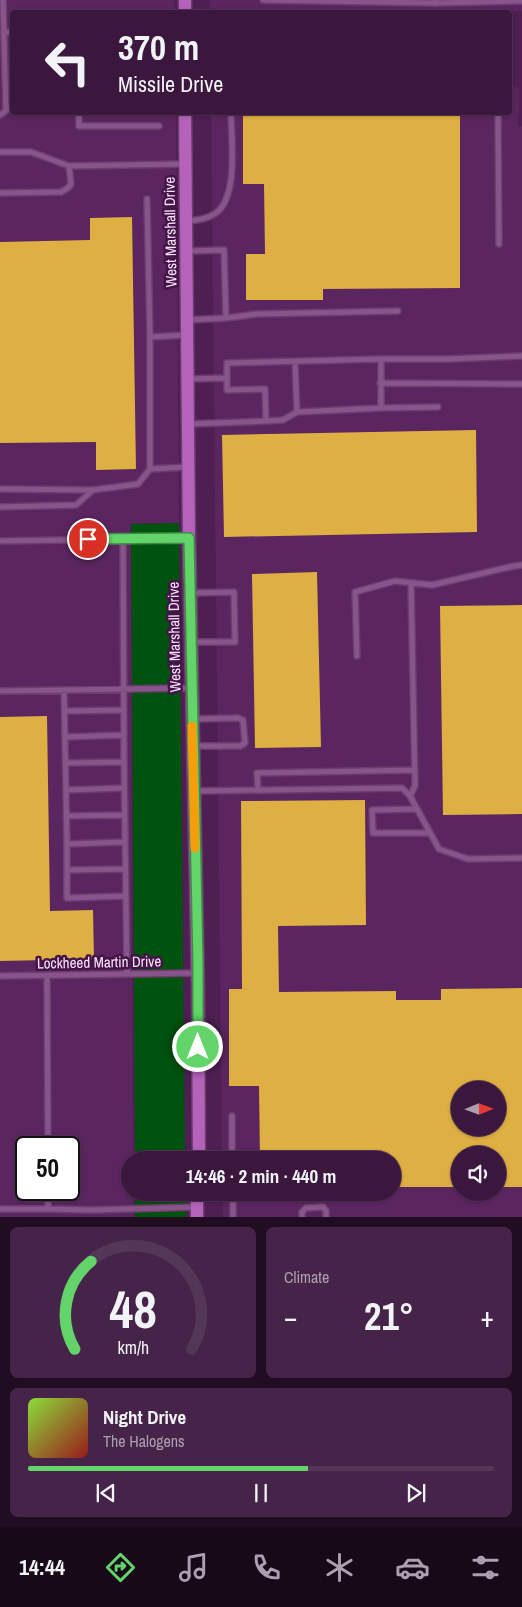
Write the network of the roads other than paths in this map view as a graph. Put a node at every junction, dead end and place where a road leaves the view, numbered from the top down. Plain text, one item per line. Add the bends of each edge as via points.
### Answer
1 (3, 0) edge
2 (263, 0) edge
3 (522, 1) edge
4 (435, 2) edge
5 (4, 32) junction
6 (10, 32) edge
7 (10, 107) edge
8 (6, 110) junction
9 (0, 115) edge
10 (79, 115) edge
11 (185, 115) edge
12 (231, 115) edge
13 (498, 115) edge
14 (159, 126) dead end
15 (0, 152) edge
16 (186, 164) junction
17 (69, 166) junction
18 (0, 193) edge
19 (147, 199) dead end
20 (186, 221) junction
21 (499, 244) dead end
22 (187, 251) junction
23 (398, 312) dead end
24 (226, 318) junction
25 (187, 320) junction
26 (188, 335) junction
27 (150, 337) junction
28 (522, 356) edge
29 (381, 359) junction
30 (295, 362) junction
31 (227, 378) junction
32 (188, 379) junction
33 (380, 383) junction
34 (522, 384) edge
35 (438, 407) dead end
36 (381, 408) junction
37 (296, 412) junction
38 (266, 421) junction
39 (188, 424) junction
40 (188, 467) junction
41 (150, 469) junction
42 (0, 489) edge
43 (94, 490) junction
44 (0, 507) edge
45 (189, 538) junction
46 (123, 539) junction
47 (0, 541) edge
48 (522, 565) edge
49 (411, 583) junction
50 (190, 593) junction
51 (191, 642) junction
52 (356, 656) dead end
53 (191, 688) junction
54 (124, 689) junction
55 (64, 690) junction
56 (0, 691) edge
57 (124, 710) junction
58 (65, 711) junction
59 (192, 719) junction
60 (124, 735) junction
61 (65, 737) junction
62 (193, 746) junction
63 (124, 762) junction
64 (65, 763) junction
65 (415, 770) junction
66 (124, 788) junction
67 (66, 790) junction
68 (258, 790) junction
69 (194, 791) junction
70 (410, 796) junction
71 (417, 809) junction
72 (125, 814) junction
73 (66, 816) junction
74 (430, 833) junction
75 (125, 842) junction
76 (67, 844) junction
77 (522, 858) edge
78 (67, 870) junction
79 (126, 870) junction
80 (126, 896) junction
81 (198, 973) junction
82 (127, 974) junction
83 (47, 975) junction
84 (0, 976) edge
85 (232, 1116) dead end
86 (48, 1136) edge
87 (198, 1151) edge
88 (232, 1151) edge
89 (48, 1201) edge
90 (232, 1201) edge
91 (0, 1209) edge
92 (48, 1210) junction
93 (197, 1212) edge
94 (233, 1217) edge
95 (302, 1217) edge
96 (326, 1217) edge

1 - 5 lane
2 - 4 lane
3 - 4 lane
5 - 6 lane
5 - 8 lane
7 - 8 lane
8 - 9 lane
10 - 14 lane via 79,126
11 - 16 main road, West Marshall Drive
12 - 20 lane via 232,184 226,200 218,212 207,218
13 - 21 lane
15 - 17 lane via 32,152
16 - 17 lane
16 - 20 main road, West Marshall Drive
17 - 18 lane via 72,184 61,192
19 - 27 lane
20 - 22 main road, West Marshall Drive
22 - 24 lane via 224,250
22 - 25 main road, West Marshall Drive
23 - 24 lane via 256,314
24 - 25 lane
25 - 26 main road, West Marshall Drive
26 - 27 lane
26 - 32 main road, West Marshall Drive
27 - 41 lane
28 - 29 lane
29 - 30 lane
29 - 33 lane
30 - 31 lane via 227,363
30 - 37 lane
31 - 32 lane
31 - 38 lane via 227,390 265,389
32 - 39 main road, West Marshall Drive
33 - 34 lane
33 - 36 lane
35 - 36 lane
36 - 37 lane
37 - 38 lane via 283,420
38 - 39 lane
39 - 40 main road, West Marshall Drive
40 - 41 lane
40 - 45 main road, West Marshall Drive
41 - 43 lane via 138,484
42 - 43 lane
43 - 44 lane via 76,505
45 - 46 lane
45 - 50 main road, West Marshall Drive
46 - 47 lane
46 - 54 lane
48 - 49 lane via 432,585
49 - 52 lane via 395,581 355,592
49 - 65 lane
50 - 51 main road, West Marshall Drive
50 - 51 lane via 234,592 235,642
51 - 53 main road, West Marshall Drive
53 - 54 lane
53 - 59 main road, West Marshall Drive
54 - 55 lane
54 - 57 lane
55 - 56 lane
55 - 58 lane
57 - 58 lane
57 - 60 lane
58 - 61 lane
59 - 62 main road, West Marshall Drive
59 - 62 lane via 238,718 243,720 245,735 245,742 240,746
60 - 61 lane
60 - 63 lane
61 - 64 lane
62 - 69 main road, West Marshall Drive
63 - 64 lane
63 - 66 lane
64 - 67 lane
65 - 68 lane via 257,773
65 - 70 lane via 415,786
66 - 67 lane
66 - 72 lane
67 - 73 lane
68 - 69 lane
68 - 70 lane via 402,788
69 - 81 main road, West Marshall Drive
70 - 71 lane
71 - 74 lane
71 - 74 lane via 372,810 373,833
72 - 73 lane
72 - 75 lane
73 - 76 lane
74 - 77 lane via 439,848 468,859
75 - 76 lane
75 - 79 lane
76 - 78 lane
78 - 79 lane
78 - 80 lane via 67,898
79 - 80 lane
80 - 82 lane
81 - 82 lane, Lockheed Martin Drive
81 - 87 main road, West Marshall Drive
82 - 83 lane, Lockheed Martin Drive
83 - 84 lane, Lockheed Martin Drive
83 - 86 lane
85 - 88 lane
89 - 92 lane
90 - 94 lane
91 - 92 lane
92 - 93 lane
95 - 96 lane via 306,1208 323,1208

